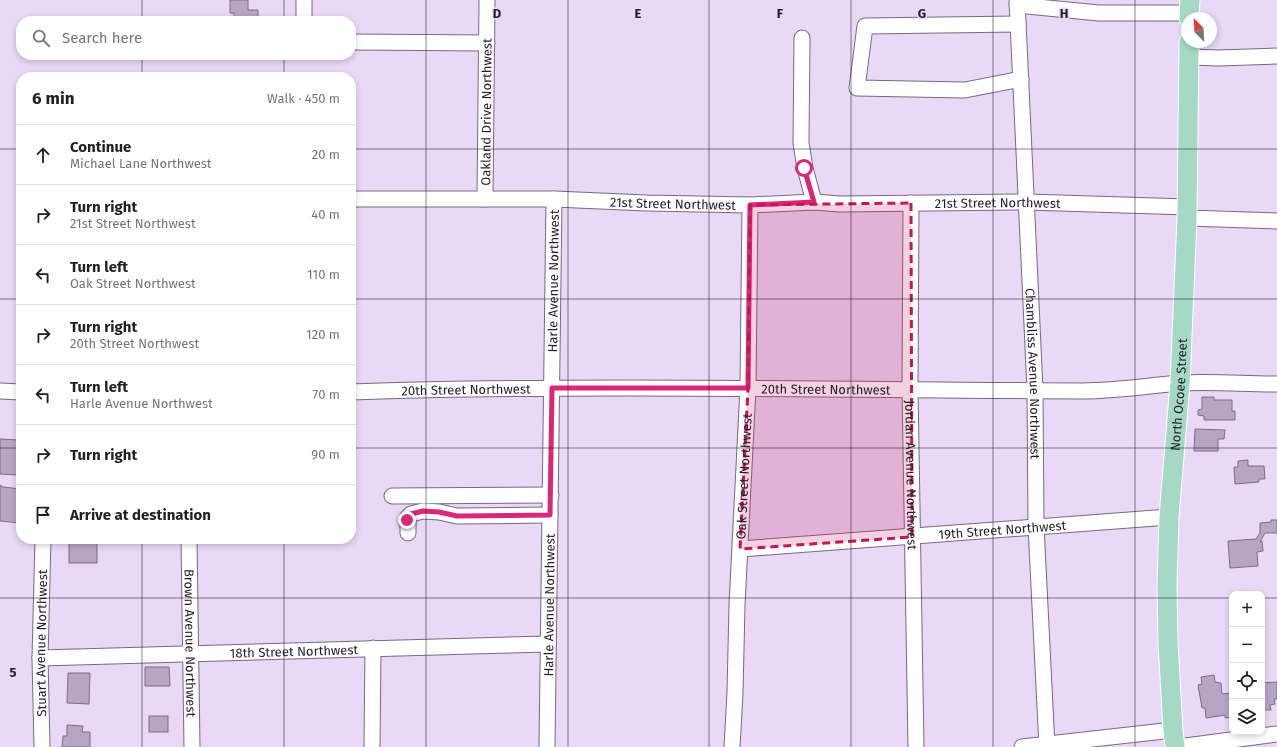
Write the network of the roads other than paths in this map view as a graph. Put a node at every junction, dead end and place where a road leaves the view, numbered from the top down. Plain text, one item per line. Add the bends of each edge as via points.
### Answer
1 (304, 0) edge
2 (487, 0) edge
3 (1017, 3) edge
4 (1189, 10) edge
5 (304, 16) edge
6 (1018, 24) junction
7 (802, 38) dead end
8 (356, 42) edge
9 (487, 43) junction
10 (1189, 50) edge
11 (1277, 56) edge
12 (1021, 79) junction
13 (356, 199) edge
14 (485, 199) junction
15 (554, 199) junction
16 (814, 202) junction
17 (1027, 202) junction
18 (911, 203) junction
19 (750, 205) junction
20 (1188, 212) junction
21 (1277, 221) edge
22 (1180, 383) junction
23 (1277, 384) edge
24 (552, 388) junction
25 (748, 388) junction
26 (910, 389) junction
27 (1035, 390) junction
28 (0, 391) edge
29 (16, 392) edge
30 (356, 392) edge
31 (550, 495) junction
32 (392, 496) dead end
33 (550, 515) junction
34 (1169, 517) junction
35 (1036, 526) junction
36 (408, 533) dead end
37 (912, 537) junction
38 (43, 544) edge
39 (189, 544) edge
40 (740, 549) junction
41 (548, 644) junction
42 (373, 648) junction
43 (192, 653) junction
44 (40, 658) junction
45 (1277, 734) edge
46 (1175, 741) edge
47 (1047, 746) edge
48 (42, 747) edge
49 (192, 747) edge
50 (372, 747) edge
51 (547, 747) edge
52 (732, 747) edge
53 (916, 747) edge
54 (1022, 747) edge

1 - 5 street
2 - 9 street, Oakland Drive Northwest
3 - 4 street via 1099,12
3 - 6 street, Chambliss Avenue Northwest
6 - 12 street, Chambliss Avenue Northwest
6 - 12 street via 865,26 858,88 965,90
7 - 16 street via 800,143
8 - 9 street
9 - 14 street, Oakland Drive Northwest
10 - 11 street via 1218,58
10 - 20 main road, North Ocoee Street
12 - 17 street, Chambliss Avenue Northwest
13 - 14 street, 21st Street Northwest
14 - 15 street, 21st Street Northwest
15 - 19 street, 21st Street Northwest
15 - 24 street, Harle Avenue Northwest
16 - 18 street, 21st Street Northwest
16 - 19 street, 21st Street Northwest
17 - 18 street, 21st Street Northwest
17 - 20 street, 21st Street Northwest
17 - 27 street, Chambliss Avenue Northwest
18 - 26 street, Jordan Avenue Northwest
19 - 25 street, Oak Street Northwest
20 - 21 street, 21st Street Northwest
20 - 22 main road, North Ocoee Street
22 - 23 street, 20th Street Northwest
22 - 27 street, 20th Street Northwest via 1119,390
22 - 34 main road, North Ocoee Street
24 - 25 street, 20th Street Northwest
24 - 30 street, 20th Street Northwest
24 - 31 street, Harle Avenue Northwest
25 - 26 street, 20th Street Northwest
25 - 40 street, Oak Street Northwest
26 - 27 street, 20th Street Northwest
26 - 37 street, Jordan Avenue Northwest
27 - 35 street, Chambliss Avenue Northwest
28 - 29 street
31 - 32 street
31 - 33 street, Harle Avenue Northwest
33 - 36 street via 457,516 423,511 408,517
33 - 41 street, Harle Avenue Northwest
34 - 35 street, 19th Street Northwest
34 - 46 main road, North Ocoee Street via 1168,643
35 - 37 street, 19th Street Northwest
35 - 47 street, Chambliss Avenue Northwest
37 - 40 street, 19th Street Northwest
37 - 53 street, Jordan Avenue Northwest
38 - 44 street, Stuart Avenue Northwest
39 - 43 street, Brown Avenue Northwest
40 - 52 street, Oak Street Northwest
41 - 42 street, 18th Street Northwest
41 - 51 street, Harle Avenue Northwest
42 - 43 street, 18th Street Northwest
42 - 50 street
43 - 44 street, 18th Street Northwest
43 - 49 street, Brown Avenue Northwest
44 - 48 street, Stuart Avenue Northwest
45 - 46 street
46 - 47 street
47 - 54 street

